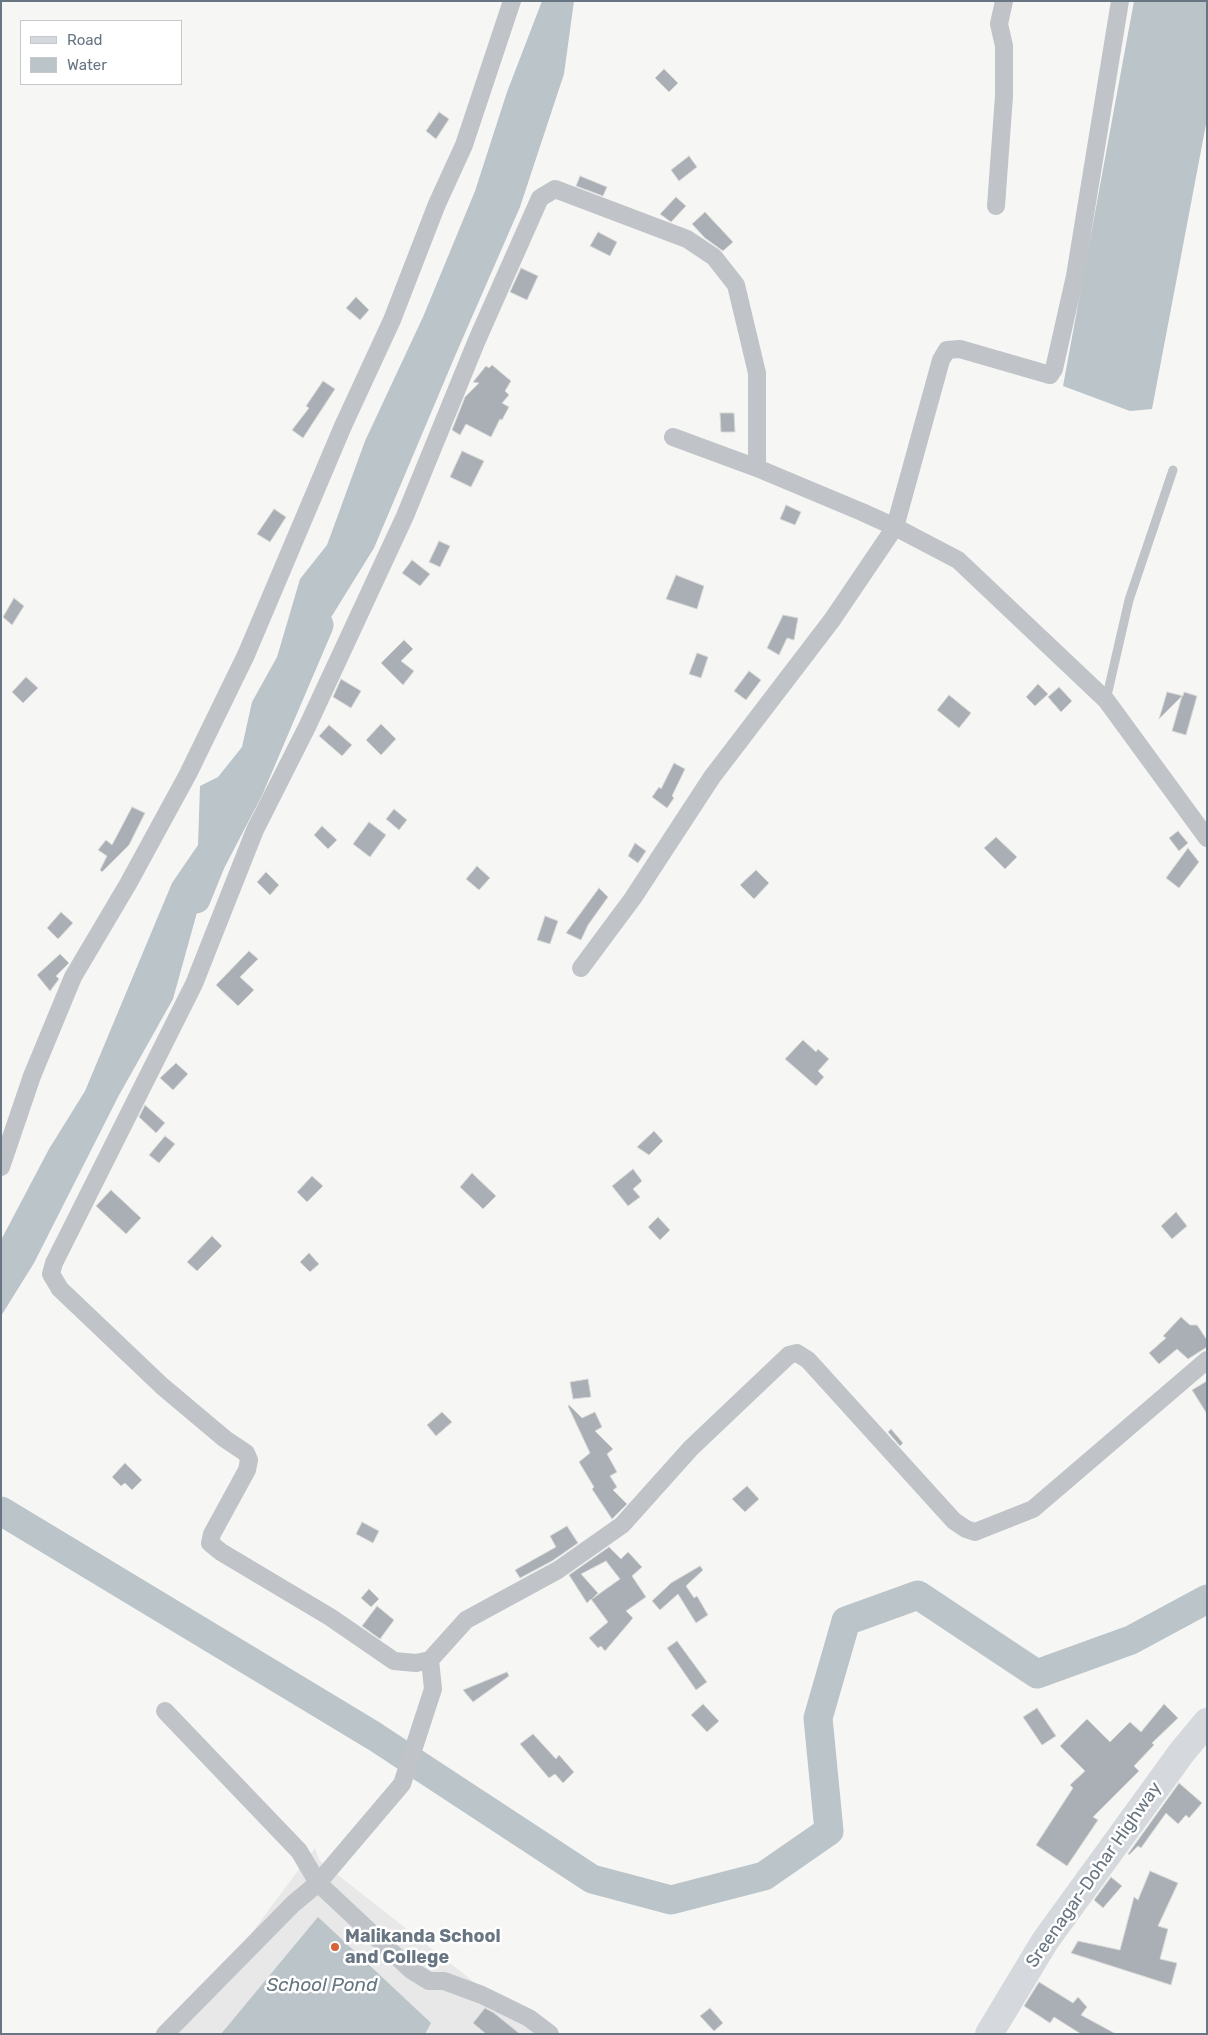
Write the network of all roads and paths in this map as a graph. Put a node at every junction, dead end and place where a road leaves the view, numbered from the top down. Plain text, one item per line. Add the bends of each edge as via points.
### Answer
1 (512, 1) edge
2 (1004, 1) edge
3 (1120, 1) edge
4 (996, 206) dead end
5 (673, 437) dead end
6 (757, 468) junction
7 (1173, 470) dead end
8 (896, 527) junction
9 (1106, 700) junction
10 (1207, 838) edge
11 (581, 968) dead end
12 (1, 1167) edge
13 (1207, 1360) edge
14 (430, 1660) junction
15 (165, 1711) dead end
16 (1207, 1722) edge
17 (318, 1883) junction
18 (164, 2034) edge
19 (550, 2034) edge
20 (989, 2034) edge

1 - 12 street via 464,145 437,204 392,320 343,426 246,655 188,774 73,977 32,1076
2 - 4 street via 999,24 1004,46 1004,96
3 - 8 street via 1075,276 1054,369 1050,375 960,349 947,350 941,360
5 - 6 street
6 - 8 street
6 - 14 street via 757,373 736,285 714,258 687,239 555,189 540,198 477,340 405,516 307,727 255,830 194,984 54,1263 51,1274 60,1289 162,1386 246,1453 249,1460 247,1470 210,1542 394,1661 416,1663
7 - 9 lane via 1128,600
8 - 9 street via 958,560
8 - 11 street via 826,627 712,777 633,898
9 - 10 street
13 - 14 street via 1033,1509 975,1532 954,1521 808,1360 797,1353 789,1355 691,1448 622,1525 558,1570 466,1620
14 - 17 street via 432,1689 402,1784
15 - 17 street via 299,1851
16 - 20 main road, Sreenagar-Dohar Highway via 1045,1941
17 - 18 street via 293,1904
17 - 19 street via 411,1970 429,1981 444,1981 482,1996 529,2018

